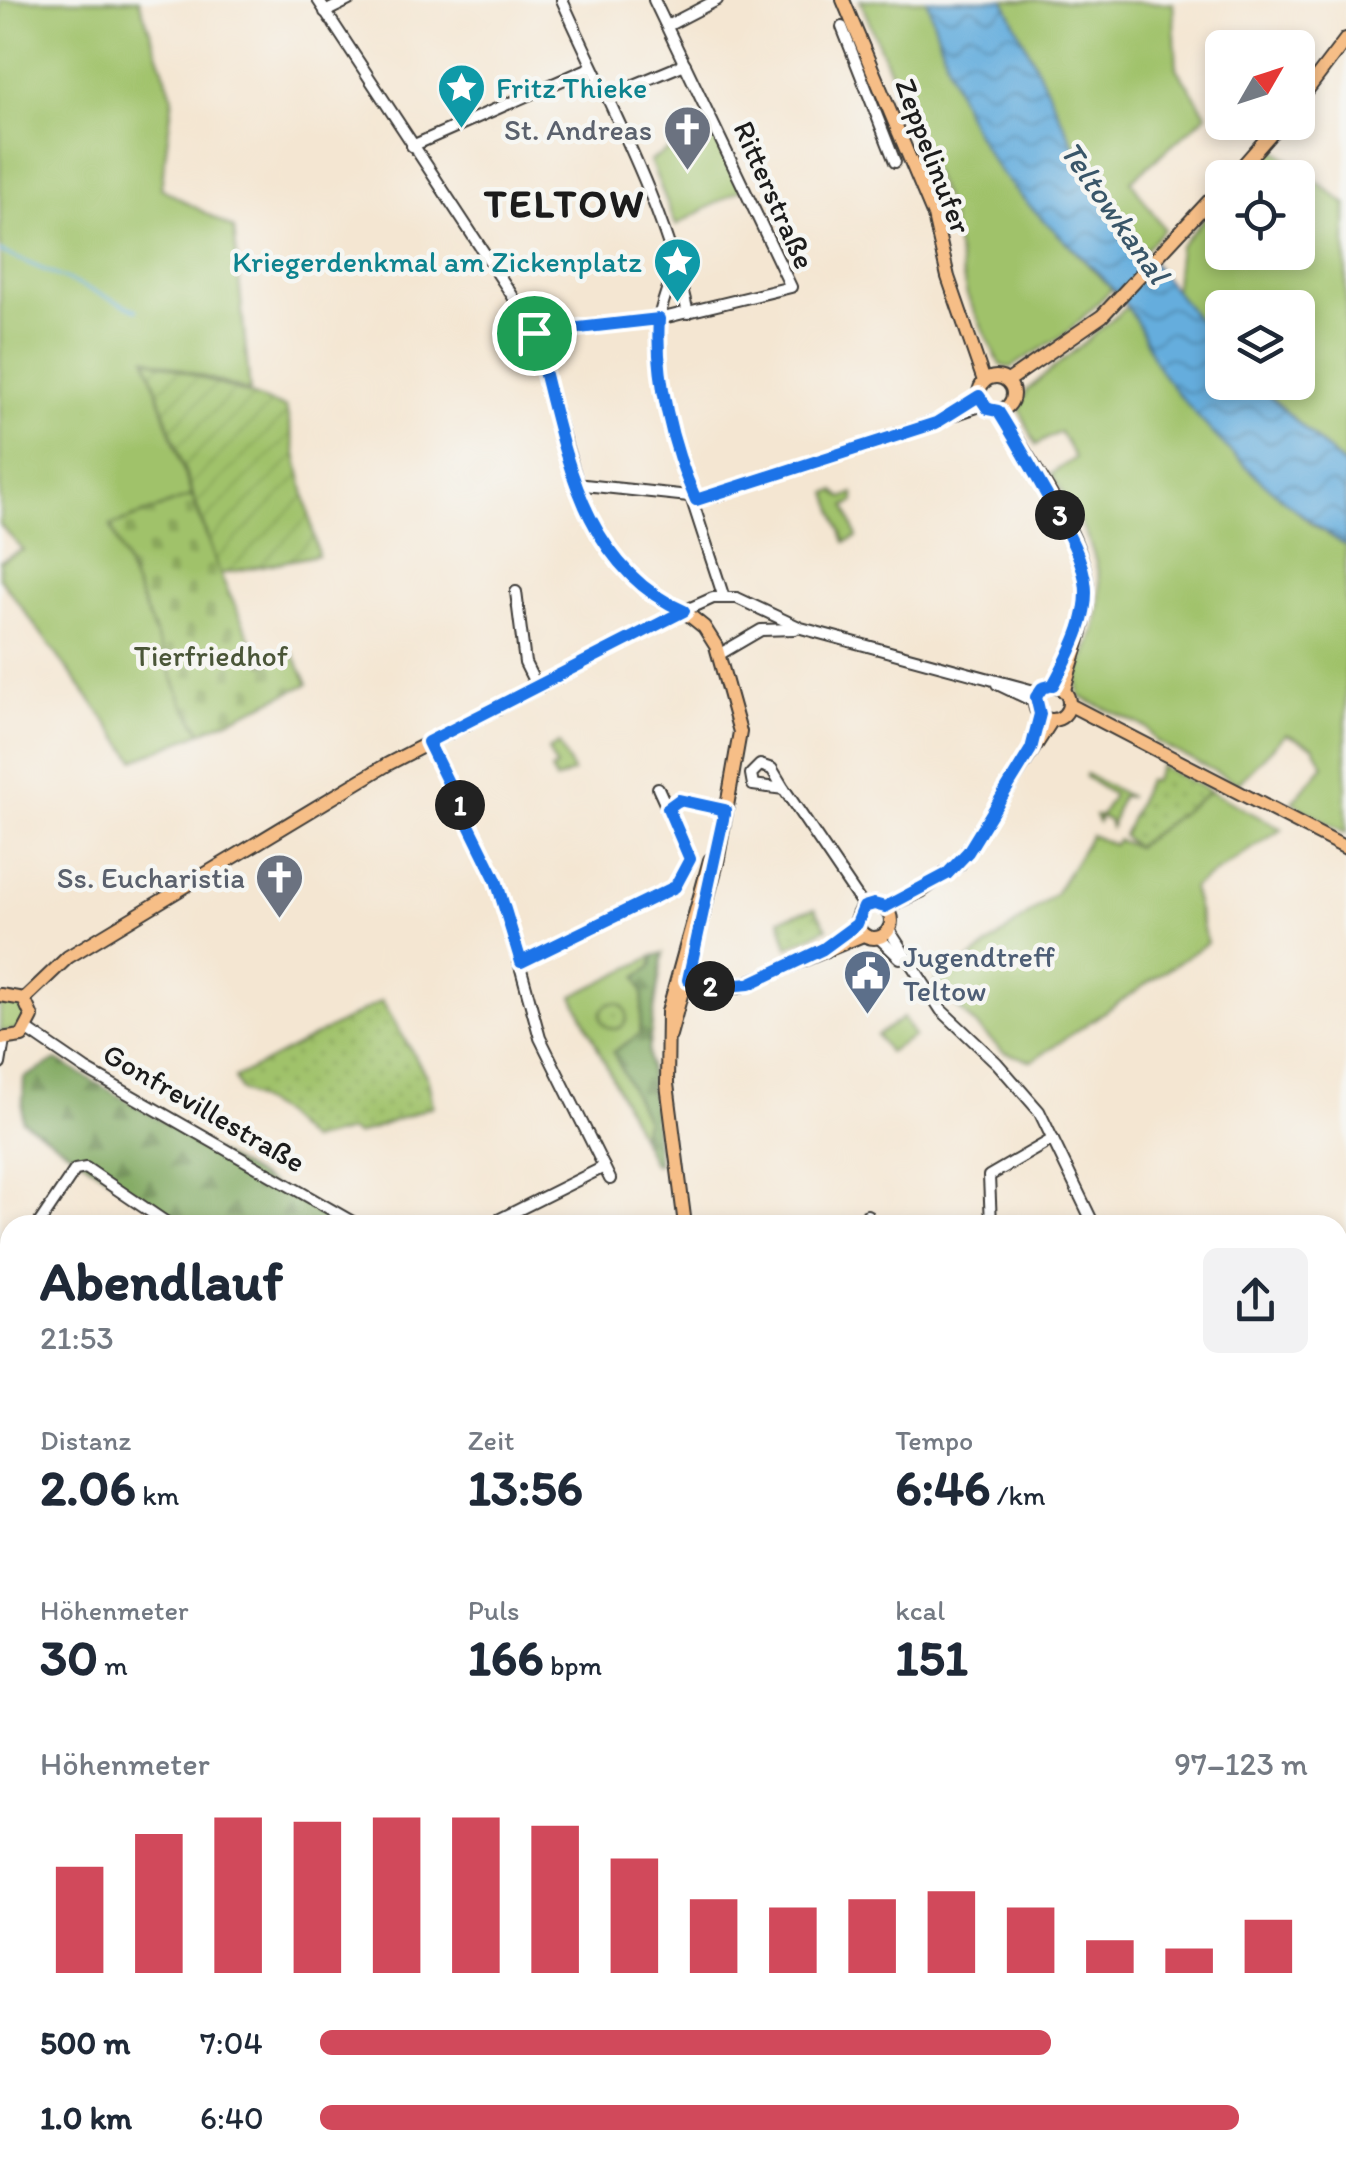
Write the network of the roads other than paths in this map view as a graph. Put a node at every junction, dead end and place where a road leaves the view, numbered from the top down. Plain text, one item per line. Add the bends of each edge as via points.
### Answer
1 (349, 0) edge
2 (562, 0) edge
3 (654, 0) edge
4 (717, 0) edge
5 (843, 0) edge
6 (322, 4) edge
7 (667, 26) junction
8 (842, 27) dead end
9 (1346, 39) edge
10 (685, 64) junction
11 (592, 67) junction
12 (1315, 80) edge
13 (610, 95) junction
14 (1265, 140) edge
15 (412, 146) junction
16 (1248, 160) edge
17 (895, 162) dead end
18 (1205, 206) edge
19 (675, 266) junction
20 (688, 313) junction
21 (659, 319) junction
22 (534, 333) junction
23 (1001, 382) junction
24 (981, 401) junction
25 (1003, 409) junction
26 (575, 484) junction
27 (696, 500) junction
28 (516, 592) dead end
29 (723, 596) junction
30 (684, 611) junction
31 (800, 628) junction
32 (720, 654) junction
33 (536, 684) junction
34 (1059, 688) junction
35 (1041, 707) junction
36 (1068, 709) junction
37 (428, 742) junction
38 (658, 788) dead end
39 (784, 788) dead end
40 (668, 808) junction
41 (725, 810) junction
42 (1346, 848) edge
43 (864, 907) junction
44 (886, 923) junction
45 (860, 929) junction
46 (521, 962) junction
47 (682, 979) junction
48 (0, 995) edge
49 (24, 999) junction
50 (28, 1030) junction
51 (2, 1039) edge
52 (0, 1064) edge
53 (1054, 1139) junction
54 (604, 1168) junction
55 (610, 1179) dead end
56 (45, 1215) edge
57 (155, 1215) edge
58 (340, 1215) edge
59 (508, 1215) edge
60 (684, 1215) edge
61 (991, 1215) edge
62 (1089, 1215) edge

1 - 6 street
2 - 11 street
3 - 7 street, Ritterstraße
4 - 7 street
5 - 23 main road, Zeppelinufer via 934,216 967,333
6 - 15 street
7 - 10 street, Ritterstraße
8 - 17 street, Zeppelinufer
9 - 12 main road
10 - 13 street
10 - 20 street, Ritterstraße via 792,285 786,292
11 - 13 street
11 - 15 street
13 - 19 street
14 - 16 main road
15 - 22 street
18 - 23 main road via 1116,301 1062,347
19 - 20 street
19 - 21 street
20 - 21 street, Ritterstraße
21 - 22 street, Ritterstraße
21 - 27 street via 669,414
22 - 26 street
23 - 24 main road
23 - 25 main road
24 - 25 main road
24 - 27 street via 936,423
25 - 34 main road via 1085,570 1086,604
26 - 27 street
26 - 30 street via 588,517 622,566 661,602
27 - 29 street
28 - 33 street via 525,663
29 - 30 street
29 - 31 street
30 - 32 main road via 704,627
30 - 33 main road
31 - 32 street via 761,630
31 - 35 street via 988,679
32 - 41 main road via 740,732
33 - 37 main road
34 - 35 main road
34 - 36 main road
35 - 36 main road
35 - 44 main road via 1031,749 968,852
36 - 42 main road
37 - 46 street via 496,880
37 - 49 main road via 68,957
38 - 40 street
39 - 43 street
40 - 41 street via 679,800
40 - 46 street via 690,859 675,887
41 - 47 main road
43 - 44 main road via 874,904
43 - 45 main road
44 - 45 main road
44 - 53 street via 940,1010 1029,1098
45 - 47 main road via 738,987
46 - 54 street via 540,1038
47 - 60 main road via 668,1084
48 - 49 main road
49 - 50 main road via 32,1017
50 - 51 main road
50 - 58 street, Gonfrevillestraße via 84,1069
51 - 52 street
53 - 61 street via 989,1176
53 - 62 street
54 - 55 street
54 - 59 street
56 - 57 street via 75,1170 86,1168

